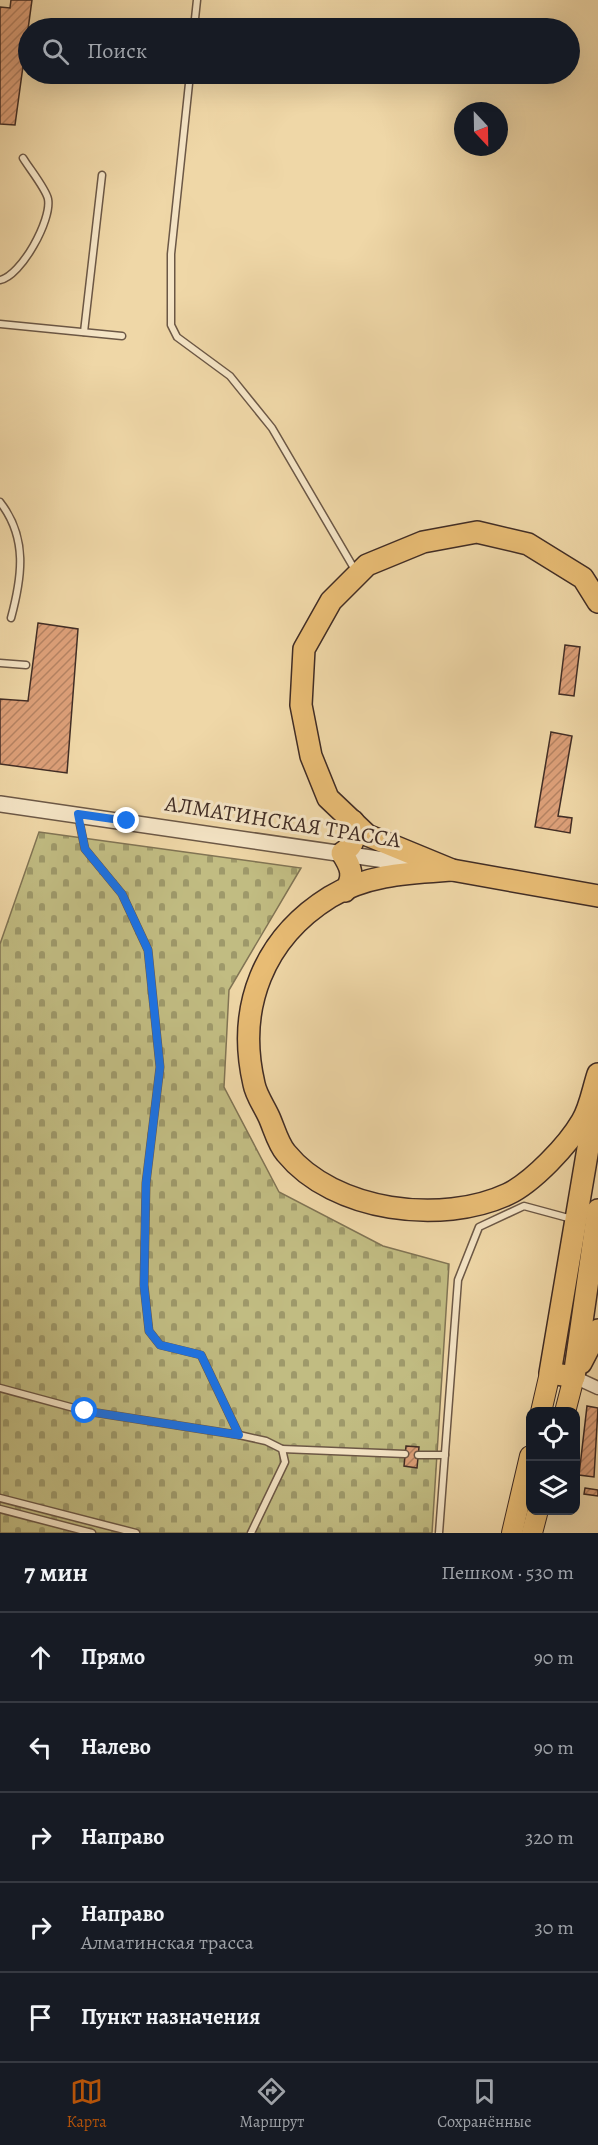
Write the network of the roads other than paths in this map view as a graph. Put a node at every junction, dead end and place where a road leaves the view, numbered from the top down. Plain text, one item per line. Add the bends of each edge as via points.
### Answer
1 (197, 0) edge
2 (195, 18) edge
3 (189, 84) edge
4 (23, 158) dead end
5 (102, 175) dead end
6 (0, 280) edge
7 (0, 324) edge
8 (84, 332) junction
9 (122, 336) dead end
10 (0, 502) edge
11 (358, 574) junction
12 (598, 602) edge
13 (11, 618) dead end
14 (0, 663) edge
15 (26, 665) dead end
16 (0, 804) edge
17 (78, 814) junction
18 (353, 821) junction
19 (342, 853) junction
20 (453, 870) junction
21 (345, 891) junction
22 (598, 896) edge
23 (598, 1074) edge
24 (598, 1087) edge
25 (592, 1221) edge
26 (598, 1330) edge
27 (550, 1373) junction
28 (574, 1377) junction
29 (0, 1388) edge
30 (598, 1388) edge
31 (542, 1407) edge
32 (565, 1407) edge
33 (239, 1435) junction
34 (282, 1449) junction
35 (405, 1454) dead end
36 (418, 1455) dead end
37 (445, 1455) junction
38 (530, 1461) edge
39 (0, 1498) edge
40 (0, 1509) edge
41 (537, 1515) edge
42 (63, 1530) edge
43 (92, 1533) edge
44 (136, 1533) edge
45 (251, 1533) edge
46 (439, 1533) edge
47 (512, 1533) edge
48 (532, 1533) edge

1 - 2 lane
3 - 11 lane via 171,254 171,325 177,337 230,376 272,428
4 - 6 lane via 48,198 47,212 42,232 16,270
5 - 8 lane
7 - 8 lane
8 - 9 lane
10 - 13 lane via 8,512 22,555 20,585
11 - 12 highway via 367,566 423,542 477,532 528,544 583,578
11 - 18 highway via 331,601 304,649 301,705 311,756 328,798
14 - 15 lane
16 - 17 street, АЛМАТИНСКАЯ ТРАССА
17 - 19 street, АЛМАТИНСКАЯ ТРАССА
17 - 33 lane via 85,849 122,894 148,950 160,1067 146,1183 144,1286 149,1331 160,1345 201,1355
18 - 19 highway via 356,839
18 - 20 highway via 367,835
19 - 20 street, АЛМАТИНСКАЯ ТРАССА
19 - 21 highway via 352,873
20 - 21 highway via 386,874
20 - 22 highway
21 - 23 highway via 331,897 282,936 262,970 250,1007 249,1048 254,1085 286,1153 316,1179 346,1196 404,1211 468,1206 509,1193 548,1162 583,1120
24 - 25 highway
25 - 27 highway
25 - 28 highway
25 - 37 lane via 524,1206 479,1227 458,1280
26 - 28 highway
27 - 28 highway
27 - 31 main road
28 - 30 street
28 - 32 main road
29 - 33 lane via 85,1411
33 - 34 lane
34 - 35 lane
34 - 45 lane via 285,1462
36 - 37 lane
37 - 46 lane
38 - 47 main road
39 - 44 lane
40 - 42 lane
41 - 48 main road
42 - 43 lane

